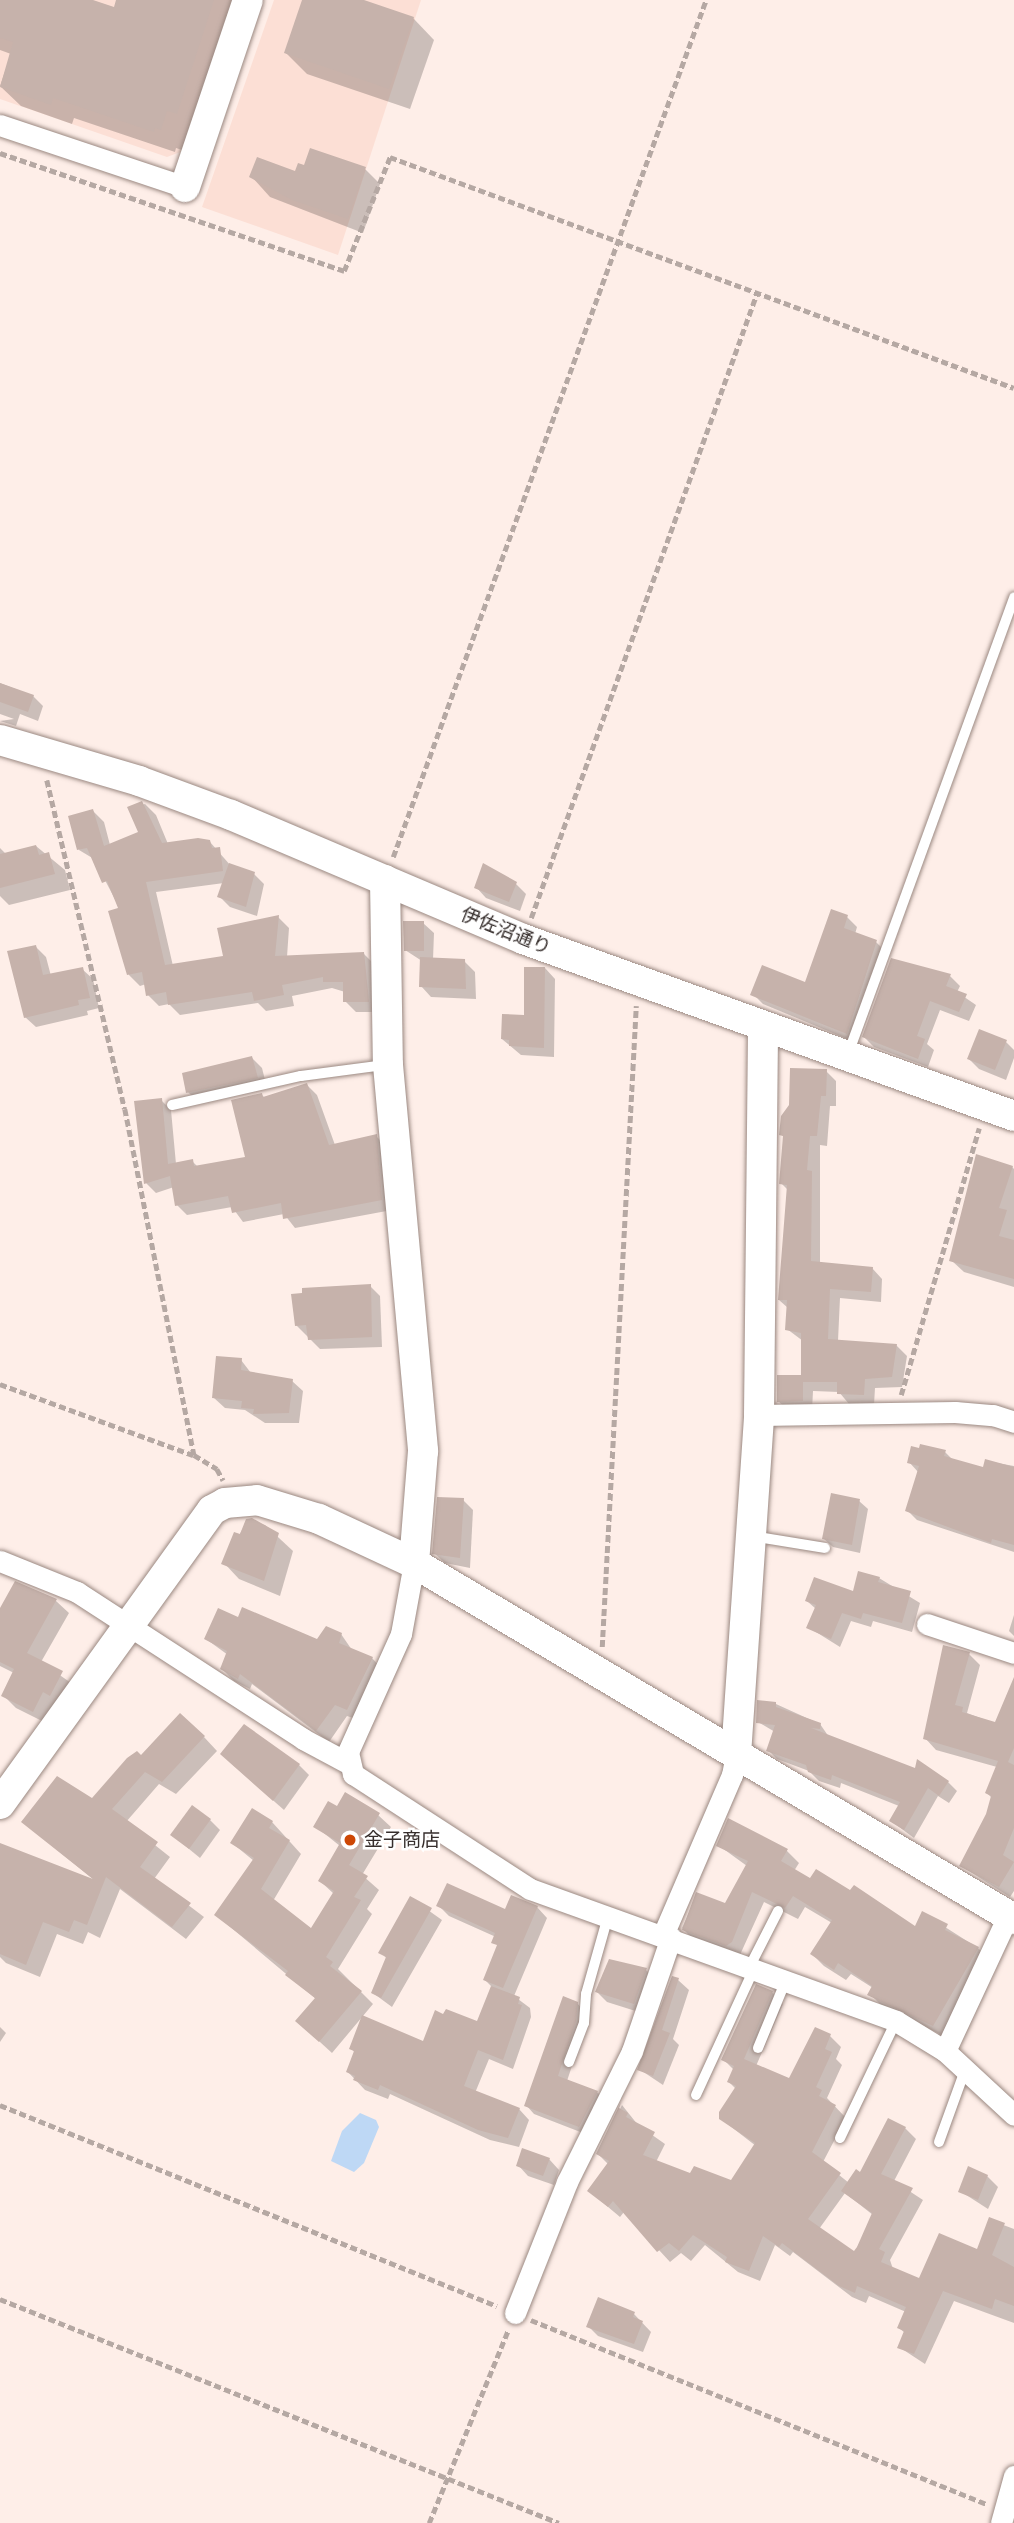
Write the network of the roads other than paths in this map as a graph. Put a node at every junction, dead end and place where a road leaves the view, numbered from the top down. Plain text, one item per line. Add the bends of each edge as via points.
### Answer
1 (248, 0) edge
2 (0, 125) edge
3 (185, 187) joint
4 (1014, 597) edge
5 (0, 740) edge
6 (385, 880) junction
7 (763, 1027) junction
8 (847, 1057) junction
9 (387, 1065) junction
10 (172, 1105) dead end
11 (1014, 1116) edge
12 (759, 1415) junction
13 (1014, 1422) edge
14 (750, 1536) junction
15 (825, 1548) dead end
16 (0, 1561) edge
17 (414, 1563) junction
18 (928, 1624) dead end
19 (129, 1626) junction
20 (1014, 1653) edge
21 (736, 1755) junction
22 (348, 1763) junction
23 (0, 1804) edge
24 (778, 1911) dead end
25 (1012, 1913) edge
26 (608, 1916) junction
27 (667, 1936) junction
28 (751, 1968) junction
29 (786, 1980) junction
30 (896, 2021) junction
31 (758, 2048) dead end
32 (945, 2051) junction
33 (569, 2062) dead end
34 (965, 2070) junction
35 (696, 2095) dead end
36 (1014, 2115) edge
37 (840, 2138) dead end
38 (939, 2142) dead end
39 (515, 2313) road end
40 (1014, 2476) edge
41 (1001, 2523) edge

1 - 3 street
2 - 3 street
4 - 8 lane
5 - 6 street, 伊佐沼通り via 208,807
6 - 7 street, 伊佐沼通り via 523,939
6 - 9 street
7 - 8 street, 伊佐沼通り
7 - 12 street
8 - 11 street, 伊佐沼通り
9 - 10 lane via 301,1076
9 - 17 street via 423,1451
12 - 13 street via 993,1415
12 - 14 street
14 - 15 lane
14 - 21 street
16 - 19 street via 77,1592
17 - 19 street via 319,1519 257,1500 241,1501 212,1510
17 - 21 street
17 - 22 street via 401,1634 348,1752
18 - 20 street
19 - 22 street via 303,1739
19 - 23 street
21 - 25 street
21 - 27 street
22 - 26 street via 364,1782 468,1853 530,1889
24 - 28 lane
25 - 32 street
26 - 27 street
26 - 33 lane via 586,1994 584,2023
27 - 28 street
27 - 39 street via 632,2050 567,2182
28 - 29 street
28 - 35 lane
29 - 30 street
29 - 31 lane
30 - 32 street
30 - 37 lane
32 - 34 street
34 - 36 street
34 - 38 lane
40 - 41 street

